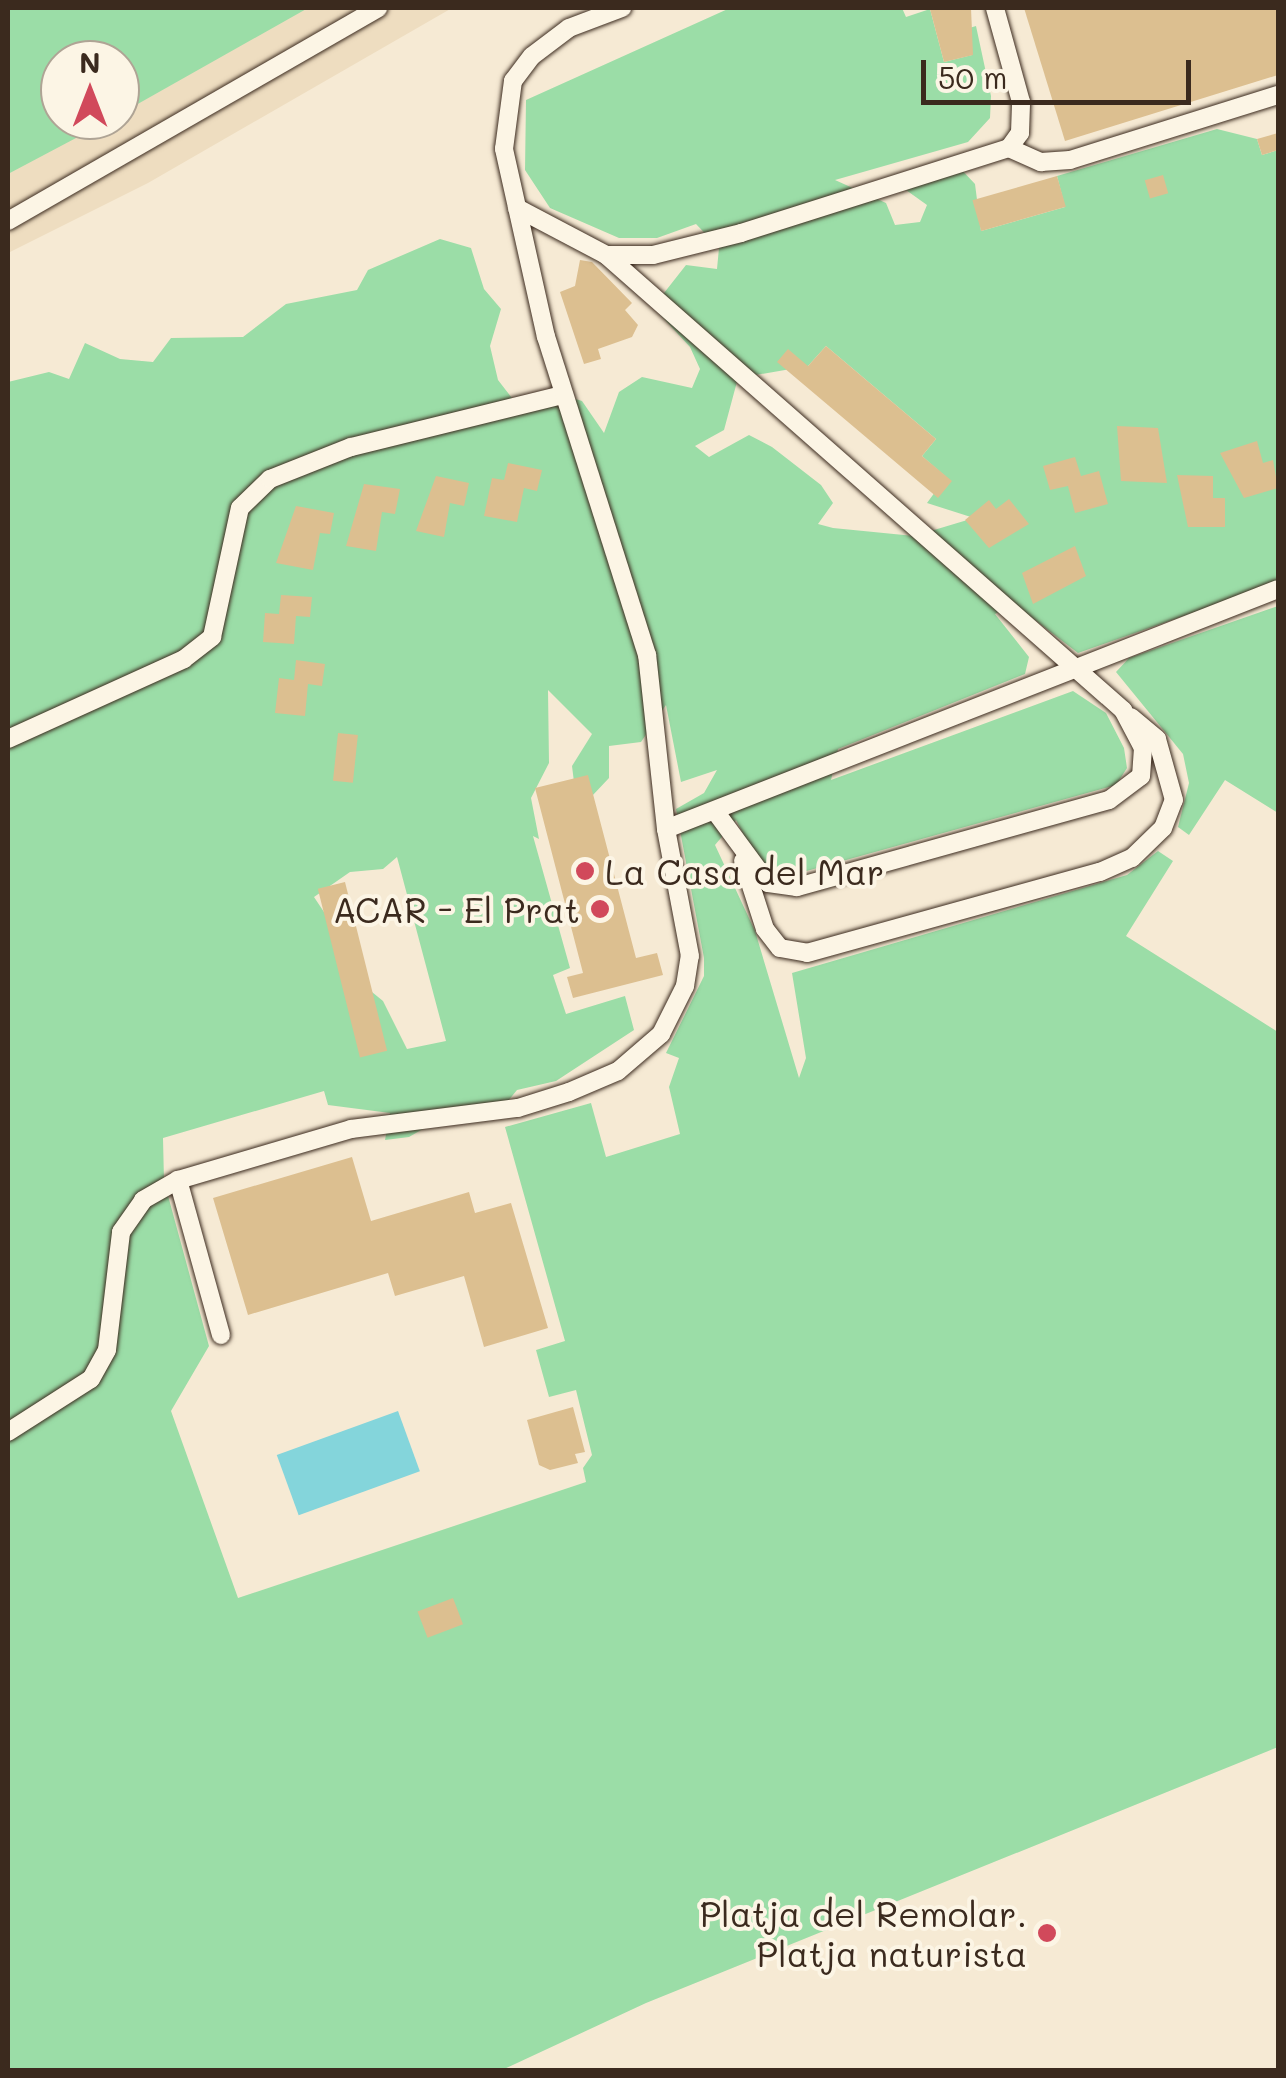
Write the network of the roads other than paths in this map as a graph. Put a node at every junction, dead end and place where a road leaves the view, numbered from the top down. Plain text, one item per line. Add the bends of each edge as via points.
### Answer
1 (378, 8) edge
2 (622, 8) edge
3 (995, 8) edge
4 (1278, 94) edge
5 (1009, 148) junction
6 (517, 208) junction
7 (8, 221) edge
8 (606, 255) junction
9 (563, 394) junction
10 (1278, 589) edge
11 (1074, 669) junction
12 (1123, 710) junction
13 (8, 739) edge
14 (715, 811) junction
15 (666, 829) junction
16 (742, 858) junction
17 (178, 1180) junction
18 (222, 1335) dead end
19 (8, 1432) edge

1 - 7 lane
2 - 6 lane via 569,28 513,82 504,149
3 - 5 lane via 1021,102 1020,133
4 - 5 lane via 1070,160 1041,162
5 - 8 lane via 741,233 653,255
6 - 8 lane
6 - 9 lane
8 - 11 lane
9 - 13 lane via 351,446 270,479 240,508 212,637 184,659
9 - 15 lane via 646,654
10 - 11 lane
11 - 12 lane
11 - 14 lane
12 - 16 lane via 1143,748 1141,776 1109,800 797,887 768,884
12 - 16 lane via 1158,739 1174,800 1163,828 1132,858 1100,872 807,954 780,948 765,929
14 - 15 lane
14 - 16 lane
15 - 17 lane via 690,956 685,986 660,1034 618,1070 518,1108 351,1129
17 - 18 lane
17 - 19 lane via 144,1200 121,1232 107,1350 91,1380

